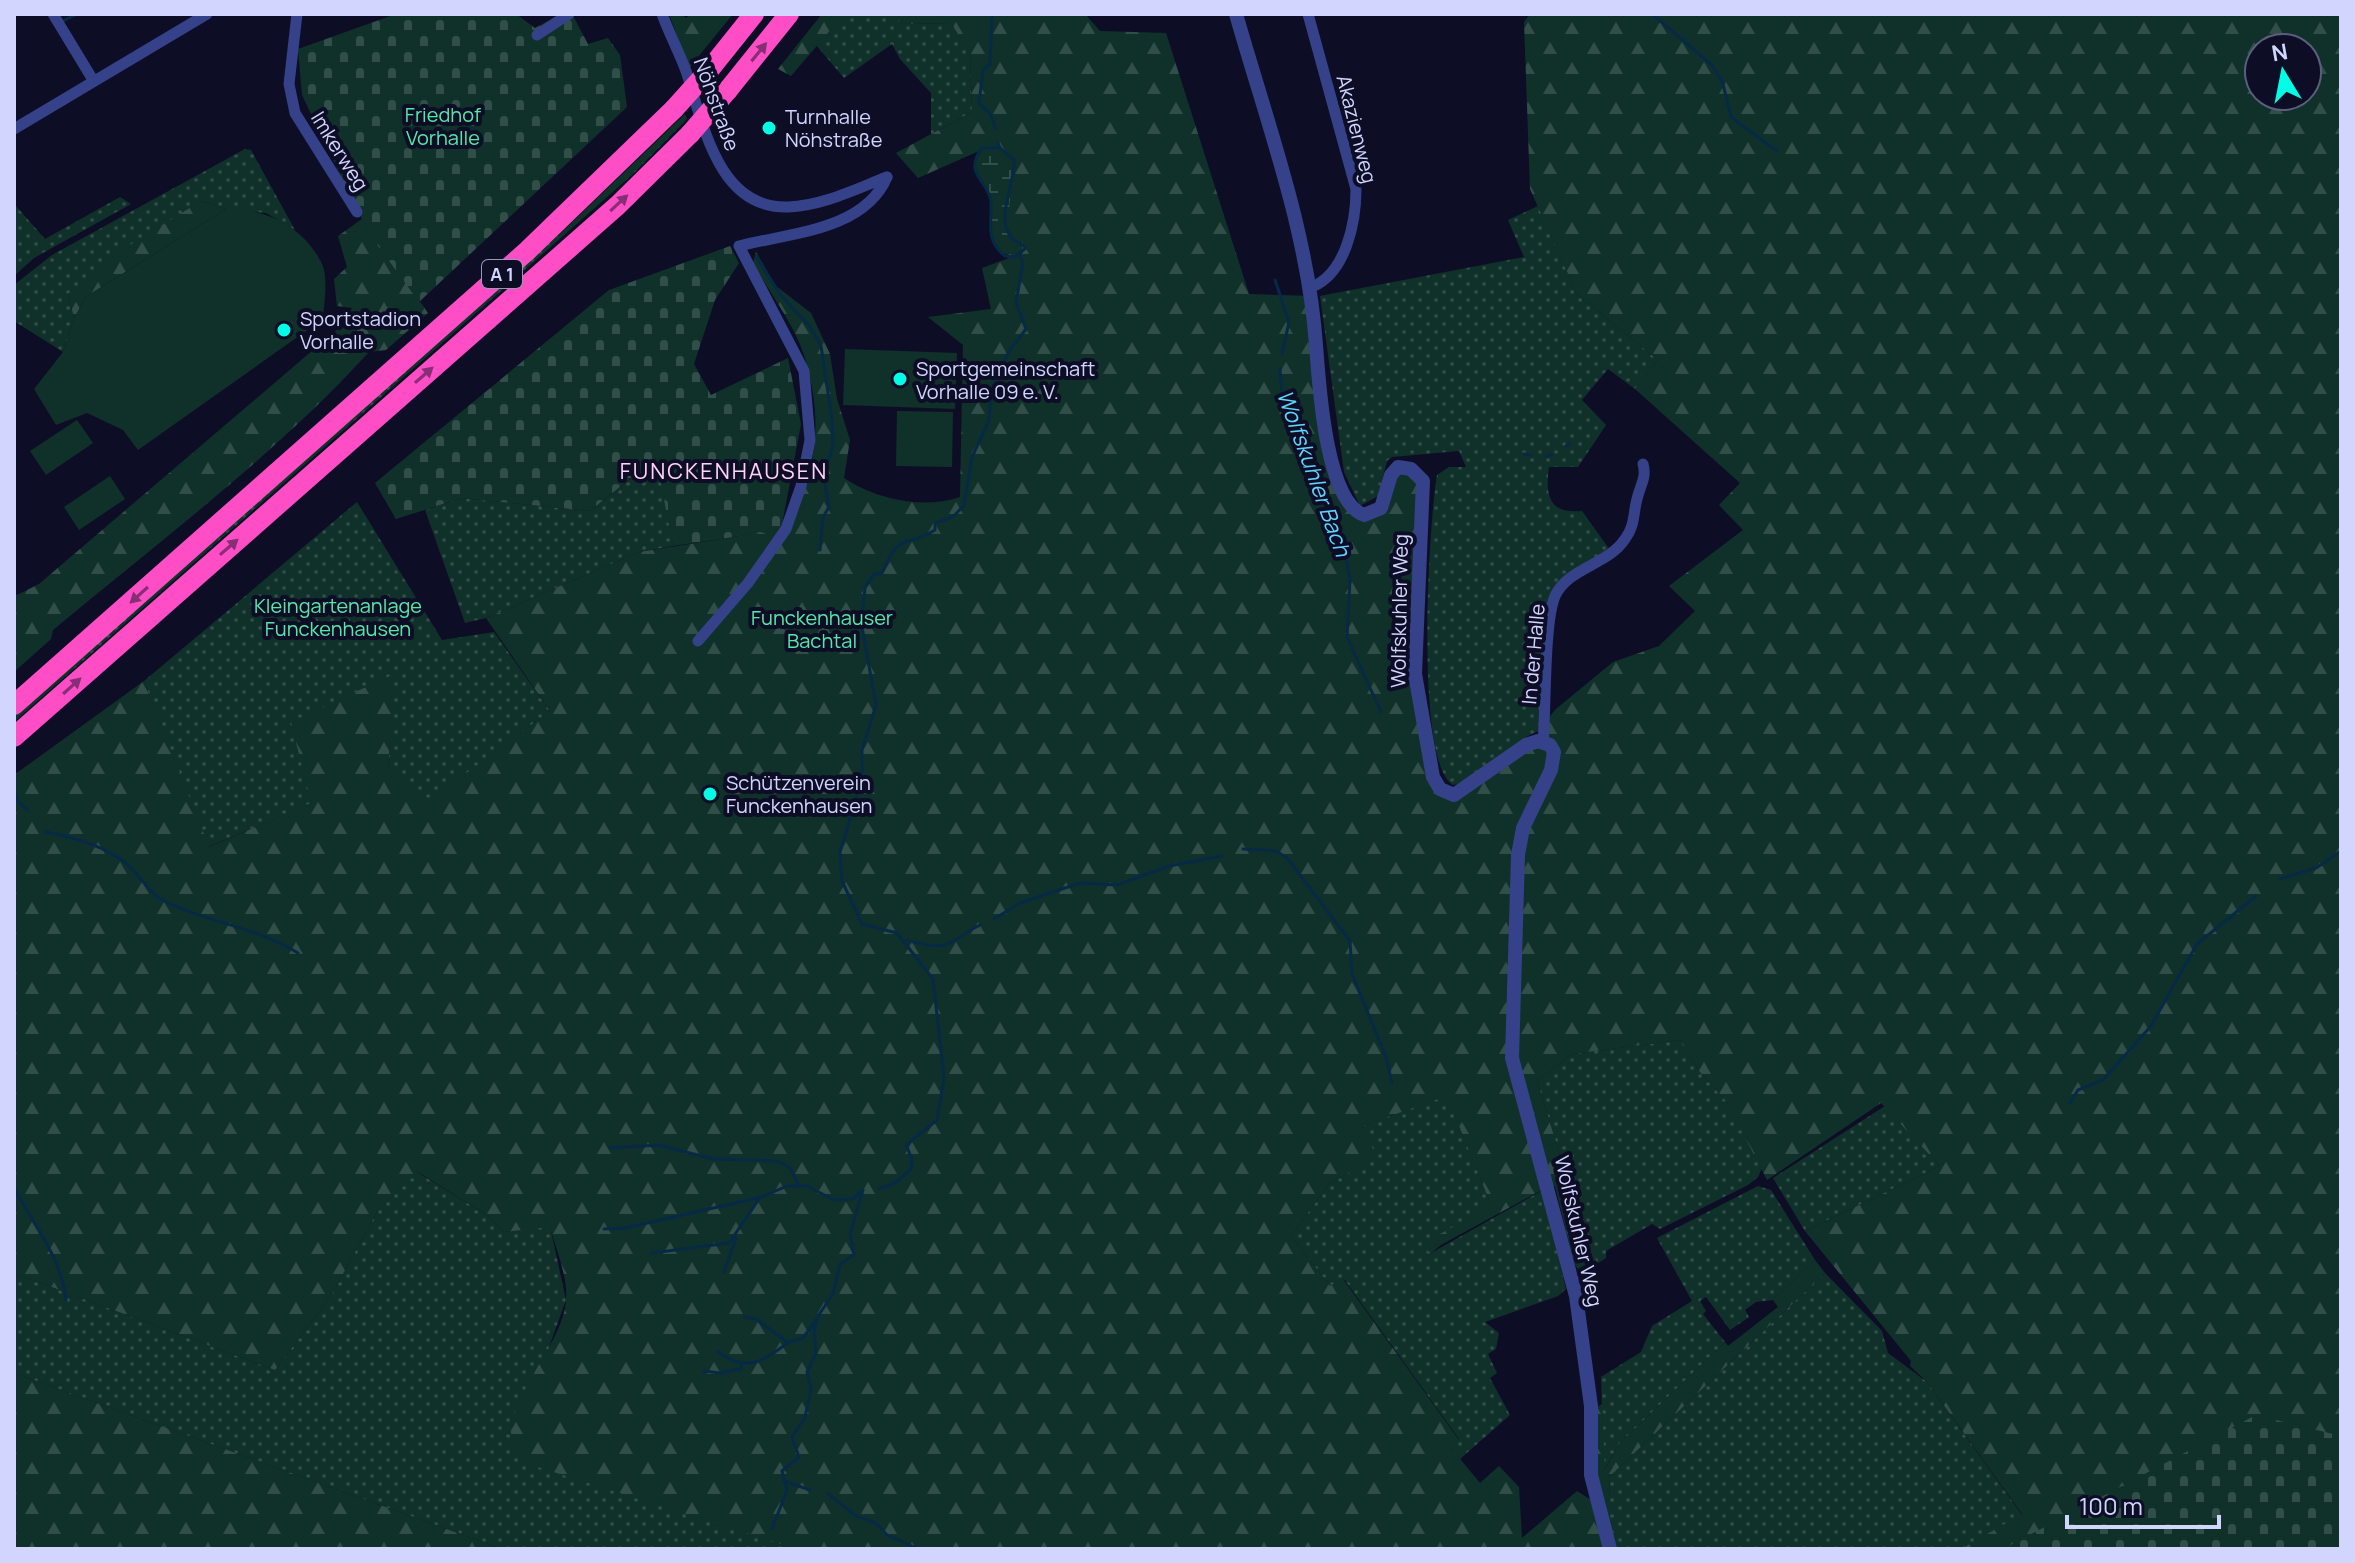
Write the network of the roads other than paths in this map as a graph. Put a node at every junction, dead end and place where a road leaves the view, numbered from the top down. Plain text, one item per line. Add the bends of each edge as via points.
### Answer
1 (53, 14) edge
2 (207, 14) edge
3 (297, 14) edge
4 (569, 14) edge
5 (662, 14) edge
6 (754, 14) edge
7 (789, 14) edge
8 (1236, 14) edge
9 (1308, 14) edge
10 (537, 35) dead end
11 (93, 80) junction
12 (14, 129) edge
13 (357, 212) dead end
14 (1312, 287) junction
15 (1643, 464) dead end
16 (698, 641) dead end
17 (14, 705) edge
18 (14, 737) edge
19 (1543, 742) junction
20 (1610, 1549) edge

1 - 11 street
2 - 11 street
3 - 13 street, Imkerweg via 289,84 295,113
4 - 10 street
5 - 16 street, Nöhstraße via 709,146 746,196 790,207 837,197 887,177 881,192 831,226 739,246 804,371 810,440 786,529
6 -> 17 highway, A 1, bridge via 674,109 527,251
18 -> 7 highway, A 1, bridge via 618,205 690,134
8 - 14 street, Wolfskuhler Weg
9 - 14 street, Akazienweg via 1356,189 1356,218 1343,250 1330,273
11 - 12 street
14 - 19 street, Wolfskuhler Weg via 1324,427 1350,505 1364,515 1378,511 1398,467 1411,469 1423,481 1415,674 1433,777 1440,789 1454,795 1526,745
15 - 19 street, In der Halle via 1645,478 1625,540 1569,579 1553,602
19 - 20 street, Wolfskuhler Weg via 1550,745 1555,760 1523,828 1518,855 1512,1058 1576,1296 1591,1406 1591,1475

